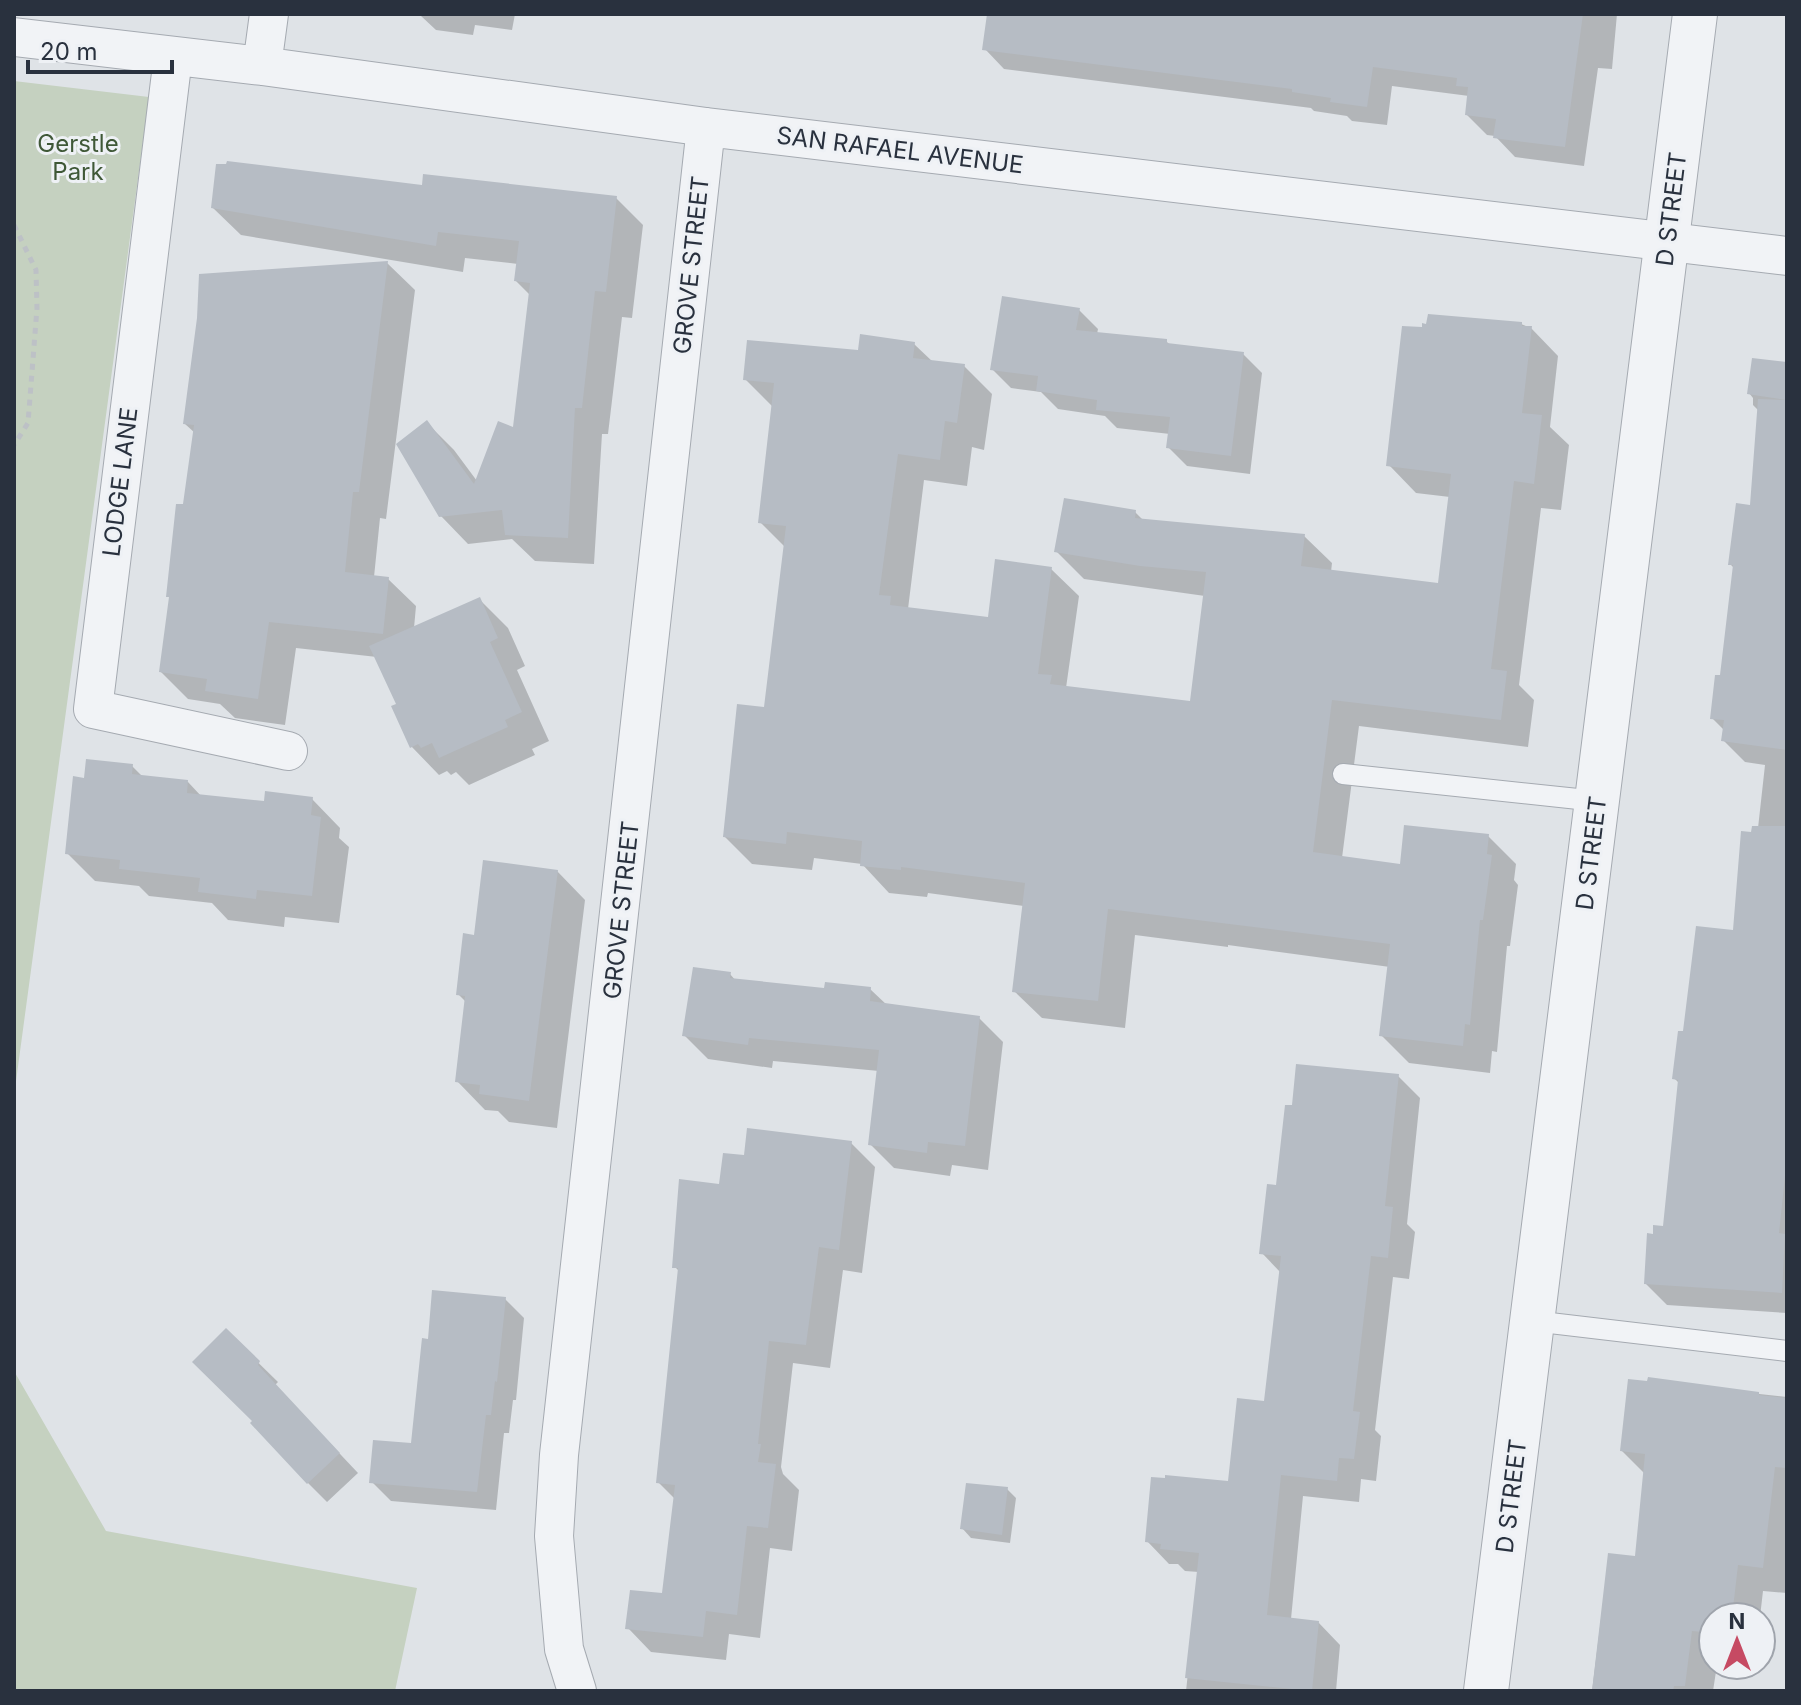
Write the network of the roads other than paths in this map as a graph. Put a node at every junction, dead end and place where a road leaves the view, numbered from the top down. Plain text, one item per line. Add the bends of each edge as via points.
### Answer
1 (269, 14) edge
2 (1695, 14) edge
3 (14, 37) edge
4 (173, 57) junction
5 (262, 66) junction
6 (706, 127) junction
7 (1667, 241) junction
8 (1787, 256) edge
9 (288, 751) dead end
10 (1343, 774) dead end
11 (1597, 801) junction
12 (1533, 1321) junction
13 (1787, 1351) edge
14 (577, 1691) edge
15 (1486, 1691) edge

1 - 5 street
2 - 7 street, D STREET
3 - 4 street, SAN RAFAEL AVENUE
4 - 5 street, SAN RAFAEL AVENUE
4 - 9 street, LODGE LANE via 93,709
5 - 6 street, SAN RAFAEL AVENUE
6 - 7 street, SAN RAFAEL AVENUE
6 - 14 street, GROVE STREET via 559,1455 554,1536 564,1649
7 - 8 street, SAN RAFAEL AVENUE
7 - 11 street, D STREET
10 - 11 lane
11 - 12 street, D STREET
12 - 13 lane
12 - 15 street, D STREET

